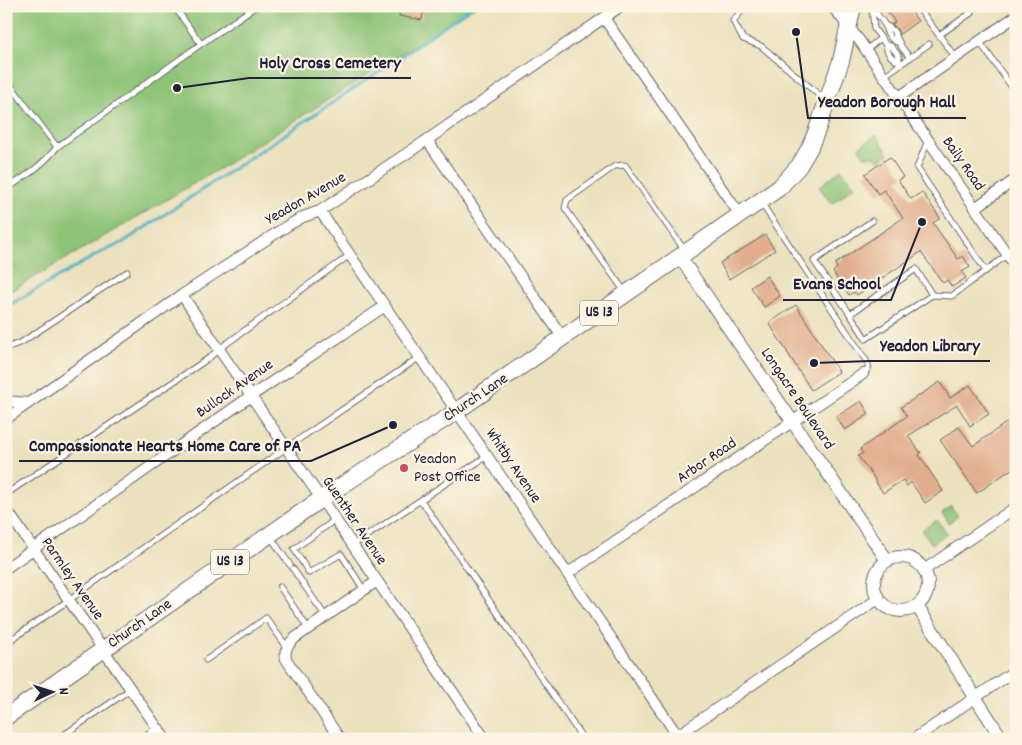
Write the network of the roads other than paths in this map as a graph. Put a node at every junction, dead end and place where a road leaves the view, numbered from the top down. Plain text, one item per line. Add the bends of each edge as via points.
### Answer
1 (174, 6) edge
2 (256, 6) edge
3 (621, 6) edge
4 (746, 6) edge
5 (832, 6) edge
6 (853, 6) edge
7 (917, 6) edge
8 (966, 6) edge
9 (872, 7) edge
10 (1016, 16) edge
11 (604, 18) junction
12 (849, 27) junction
13 (939, 35) junction
14 (880, 38) junction
15 (979, 41) junction
16 (201, 44) junction
17 (929, 44) dead end
18 (866, 50) junction
19 (910, 58) junction
20 (956, 58) junction
21 (900, 63) junction
22 (884, 76) junction
23 (6, 79) edge
24 (1016, 91) edge
25 (899, 97) junction
26 (827, 102) junction
27 (427, 140) junction
28 (928, 140) junction
29 (56, 147) junction
30 (1016, 179) edge
31 (6, 189) edge
32 (760, 201) junction
33 (975, 208) junction
34 (320, 211) junction
35 (740, 215) junction
36 (872, 221) dead end
37 (683, 255) junction
38 (1008, 255) junction
39 (350, 256) junction
40 (1016, 267) edge
41 (986, 270) junction
42 (127, 272) dead end
43 (626, 294) junction
44 (182, 295) junction
45 (932, 295) junction
46 (385, 306) junction
47 (850, 314) junction
48 (563, 338) junction
49 (6, 348) edge
50 (219, 349) junction
51 (420, 357) junction
52 (863, 374) joint
53 (250, 396) junction
54 (6, 401) edge
55 (28, 403) junction
56 (457, 411) junction
57 (6, 419) edge
58 (793, 422) junction
59 (286, 448) junction
60 (488, 456) junction
61 (6, 494) edge
62 (321, 500) junction
63 (421, 500) junction
64 (1016, 507) edge
65 (6, 509) edge
66 (335, 520) junction
67 (269, 535) junction
68 (353, 545) junction
69 (34, 549) junction
70 (887, 560) junction
71 (6, 568) edge
72 (924, 570) junction
73 (568, 573) junction
74 (377, 580) junction
75 (280, 587) dead end
76 (364, 590) junction
77 (878, 599) junction
78 (69, 600) junction
79 (917, 606) junction
80 (326, 616) junction
81 (309, 629) junction
82 (6, 643) edge
83 (287, 648) junction
84 (104, 650) junction
85 (206, 660) dead end
86 (1016, 670) edge
87 (131, 689) junction
88 (976, 697) junction
89 (6, 716) edge
90 (158, 729) junction
91 (677, 738) edge
92 (58, 739) edge
93 (145, 739) edge
94 (165, 739) edge
95 (340, 739) edge
96 (485, 739) edge
97 (583, 739) edge
98 (914, 739) edge
99 (1002, 739) edge

1 - 16 lane
2 - 16 lane
3 - 11 street, Yeadon Avenue
4 - 26 lane via 733,21 743,39 762,46
5 - 12 street, Baily Road
6 - 12 main road, Church Lane / US 13
7 - 13 lane
8 - 13 lane via 970,13
9 - 14 lane via 874,28
9 - 19 lane via 898,37
10 - 15 street
11 - 27 street, Yeadon Avenue
11 - 35 street
12 - 18 street, Baily Road
12 - 26 main road, Church Lane / US 13
13 - 20 lane
14 - 18 lane
14 - 21 lane via 891,46
15 - 20 street
15 - 24 lane
16 - 29 lane
17 - 19 lane
18 - 22 street, Baily Road
19 - 21 lane
20 - 25 street
21 - 22 lane
22 - 25 street, Baily Road
23 - 29 lane
25 - 28 street, Baily Road
26 - 32 main road, Church Lane / US 13 via 813,140 798,166 779,188
27 - 34 street, Yeadon Avenue
27 - 48 street
28 - 33 street, Baily Road
28 - 41 lane via 916,168
29 - 31 lane via 48,159
30 - 33 street
32 - 35 main road, Church Lane / US 13
32 - 52 lane via 869,365
33 - 38 street, Baily Road
34 - 39 street, Whitby Avenue
34 - 44 street, Yeadon Avenue via 286,226
35 - 37 main road, Church Lane / US 13
36 - 47 lane via 814,261
37 - 43 main road, Church Lane / US 13
37 - 43 lane via 625,165 615,166 567,200 565,208
37 - 58 street, Longacre Boulevard
38 - 40 street, Baily Road
38 - 41 lane
39 - 46 street, Whitby Avenue
39 - 50 lane
41 - 45 lane via 952,296
42 - 49 lane via 22,342
43 - 48 main road, Church Lane / US 13
44 - 50 street, Guenther Avenue
44 - 55 street, Yeadon Avenue
45 - 47 lane via 866,339
45 - 47 lane via 916,269
46 - 51 street, Whitby Avenue
46 - 53 street, Bullock Avenue
48 - 56 main road, Church Lane / US 13
50 - 53 street, Guenther Avenue
50 - 61 lane
51 - 56 street, Whitby Avenue
51 - 59 lane
52 - 58 street, Arbor Road
53 - 59 street, Guenther Avenue
53 - 69 street, Bullock Avenue
54 - 55 street
55 - 57 street, Yeadon Avenue
56 - 60 street, Whitby Avenue
56 - 62 main road, Church Lane / US 13
58 - 70 street, Longacre Boulevard
58 - 73 street, Arbor Road
59 - 62 street, Guenther Avenue
59 - 78 lane
60 - 63 lane
60 - 73 street, Whitby Avenue
62 - 66 street, Guenther Avenue
62 - 67 main road, Church Lane / US 13
63 - 68 lane
63 - 97 lane
64 - 72 street
65 - 69 street, Parmley Avenue
66 - 68 street, Guenther Avenue
66 - 76 lane via 294,549 309,573 341,554
67 - 80 lane
67 - 84 main road, Church Lane / US 13
68 - 74 street, Guenther Avenue
69 - 71 street, Bullock Avenue
69 - 78 street, Parmley Avenue
70 - 72 street via 909,558
70 - 77 street via 874,578
72 - 79 street via 928,580 927,591
73 - 91 street, Whitby Avenue
74 - 76 street
74 - 96 street, Guenther Avenue
75 - 81 lane
76 - 80 street
77 - 79 street via 894,610 906,611
77 - 91 street
78 - 82 lane
78 - 84 street, Parmley Avenue
79 - 88 street
80 - 81 street
81 - 83 street via 291,641
83 - 85 lane via 266,618
83 - 95 street via 286,659
84 - 87 street, Parmley Avenue
84 - 89 main road, Church Lane / US 13
86 - 88 street
87 - 90 street, Parmley Avenue
87 - 92 lane
88 - 98 street
88 - 99 street
90 - 93 street
90 - 94 street, Parmley Avenue

